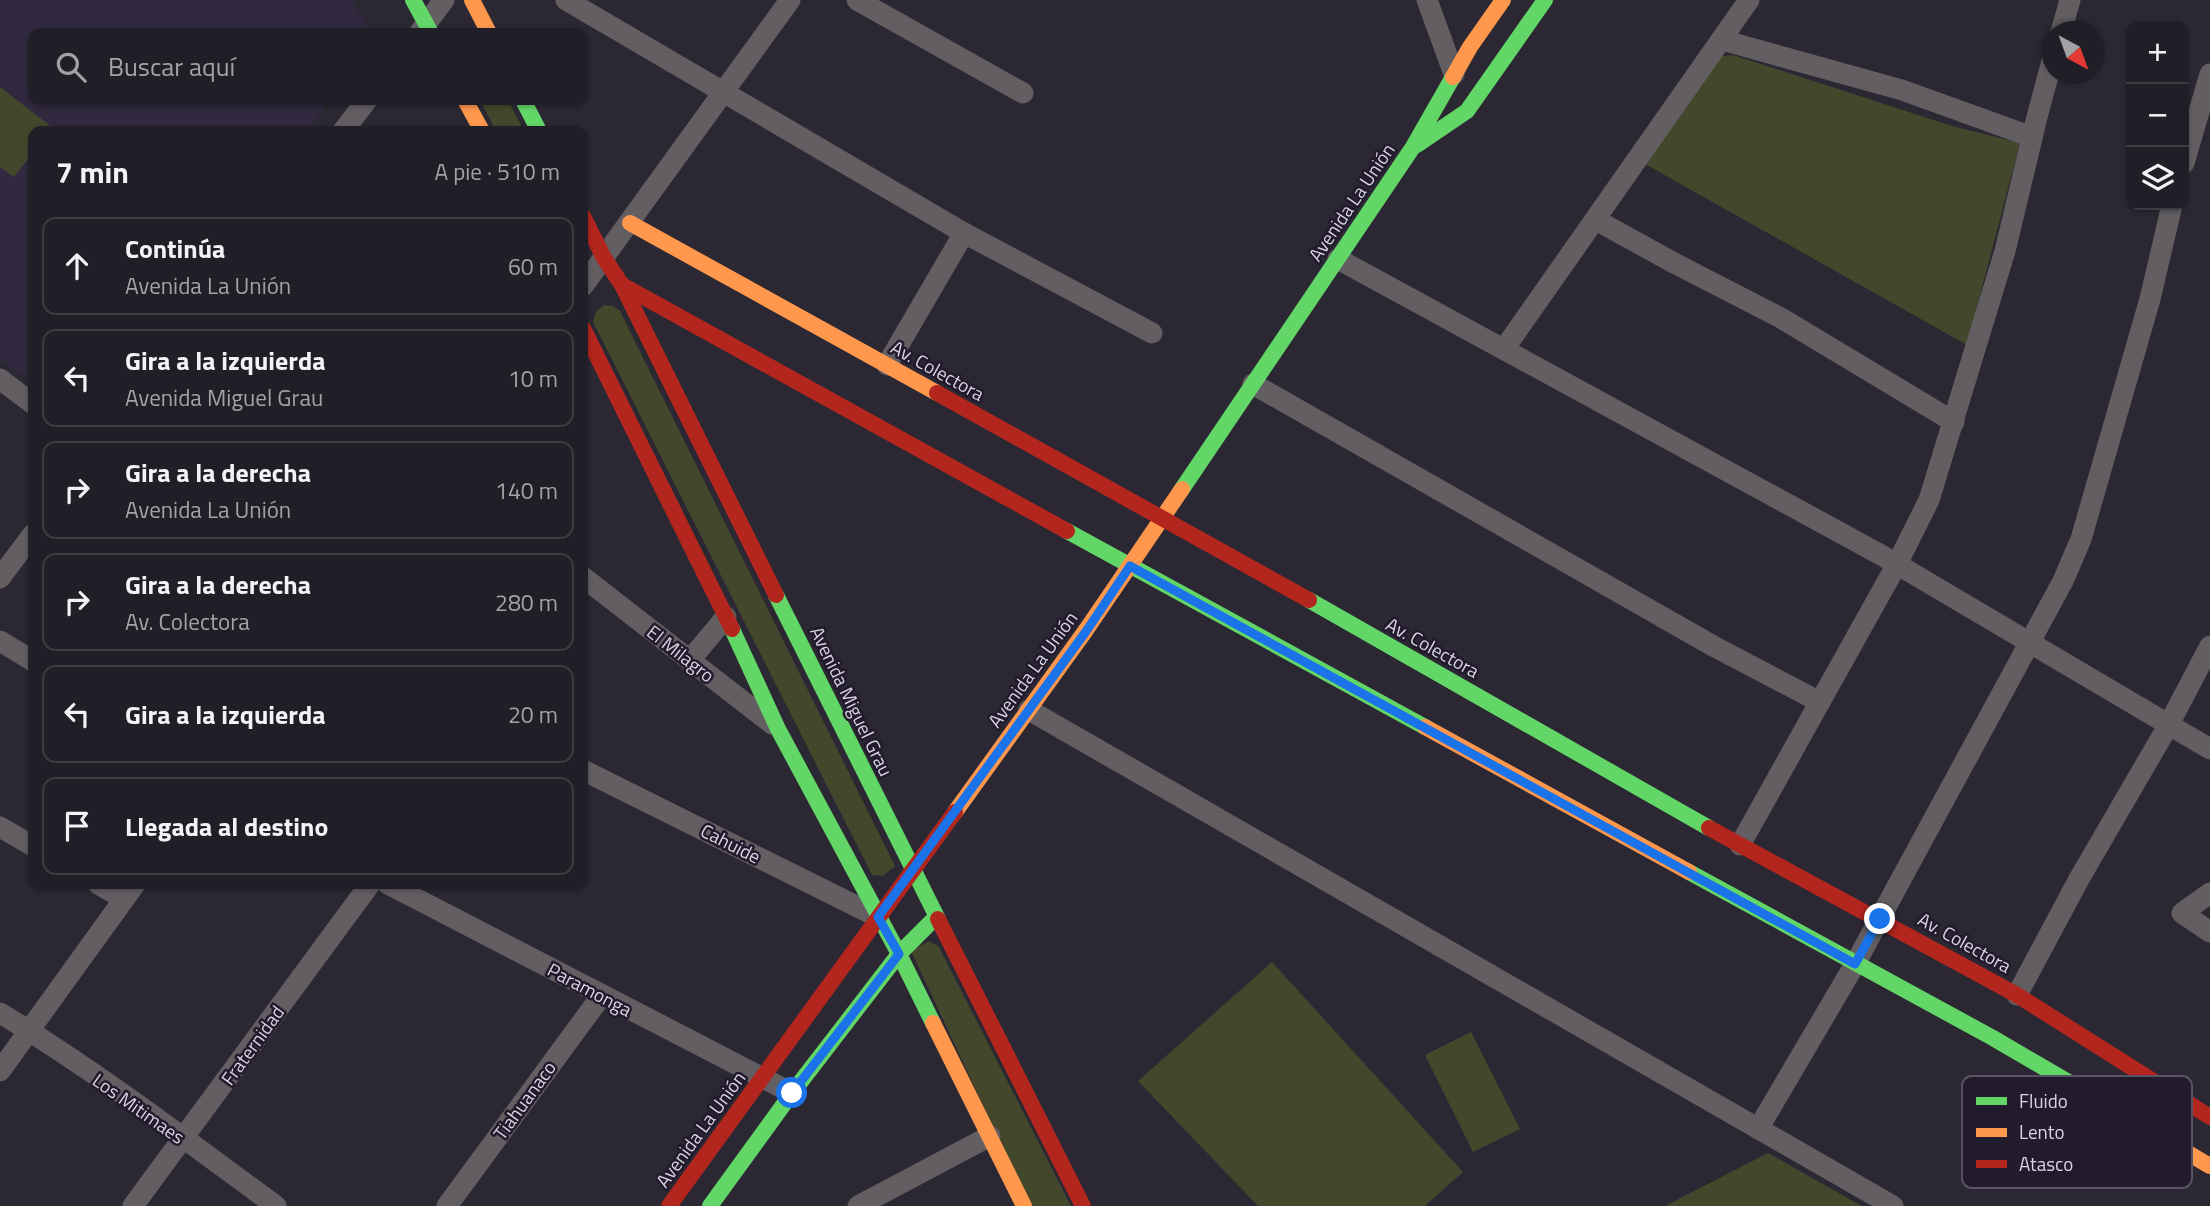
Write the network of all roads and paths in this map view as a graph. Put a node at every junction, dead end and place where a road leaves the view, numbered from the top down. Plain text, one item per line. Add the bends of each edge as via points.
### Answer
1 (413, 0) edge
2 (444, 0) edge
3 (472, 0) edge
4 (566, 0) edge
5 (790, 0) edge
6 (858, 0) edge
7 (1427, 0) edge
8 (1503, 0) edge
9 (1545, 0) edge
10 (1749, 0) edge
11 (2070, 0) edge
12 (2064, 21) edge
13 (424, 28) edge
14 (426, 28) edge
15 (486, 28) edge
16 (1722, 40) junction
17 (1454, 74) junction
18 (2210, 74) edge
19 (2047, 84) edge
20 (723, 93) junction
21 (1023, 93) dead end
22 (363, 105) edge
23 (469, 105) edge
24 (526, 105) edge
25 (347, 126) edge
26 (479, 126) edge
27 (536, 126) edge
28 (2032, 137) junction
29 (1413, 147) junction
30 (2189, 147) edge
31 (2171, 210) edge
32 (1597, 220) junction
33 (629, 223) junction
34 (588, 226) edge
35 (964, 233) junction
36 (604, 258) junction
37 (1338, 259) junction
38 (588, 279) edge
39 (622, 285) junction
40 (1152, 333) dead end
41 (588, 338) edge
42 (1504, 349) junction
43 (887, 366) junction
44 (0, 379) edge
45 (1253, 384) junction
46 (28, 400) edge
47 (1954, 422) junction
48 (1163, 518) junction
49 (28, 541) edge
50 (1897, 564) junction
51 (1130, 566) junction
52 (0, 578) edge
53 (588, 581) edge
54 (726, 617) junction
55 (0, 641) edge
56 (2031, 642) junction
57 (2210, 646) edge
58 (28, 658) edge
59 (690, 660) junction
60 (1820, 702) junction
61 (1029, 710) junction
62 (2168, 726) junction
63 (778, 729) junction
64 (2210, 749) edge
65 (588, 772) edge
66 (0, 827) edge
67 (28, 843) edge
68 (1740, 845) junction
69 (912, 870) junction
70 (366, 889) edge
71 (398, 889) edge
72 (130, 891) edge
73 (2210, 892) edge
74 (878, 917) junction
75 (936, 917) junction
76 (1880, 919) junction
77 (2210, 932) edge
78 (899, 954) junction
79 (1855, 964) junction
80 (602, 995) junction
81 (2017, 995) junction
82 (0, 1013) edge
83 (29, 1030) junction
84 (0, 1070) edge
85 (2057, 1076) edge
86 (2145, 1076) edge
87 (763, 1079) junction
88 (792, 1093) junction
89 (2192, 1106) edge
90 (2210, 1117) edge
91 (1758, 1129) junction
92 (990, 1136) junction
93 (183, 1138) junction
94 (2192, 1155) edge
95 (2210, 1166) edge
96 (133, 1206) edge
97 (276, 1206) edge
98 (447, 1206) edge
99 (669, 1206) edge
100 (710, 1206) edge
101 (859, 1206) edge
102 (1024, 1206) edge
103 (1083, 1206) edge
104 (1894, 1206) edge

1 - 13 street
2 - 14 street
3 - 15 street
4 - 20 street
5 - 20 street
6 - 21 street
7 - 17 street
8 - 17 street, Avenida La Unión
9 - 29 street, Avenida La Unión via 1467,111
10 - 16 street
11 - 12 street
16 - 28 street via 1902,90
16 - 32 street
17 - 29 street, Avenida La Unión
18 - 30 street
19 - 28 street
20 - 33 street
20 - 35 street
22 - 25 street
23 - 26 street
24 - 27 street
28 - 47 street via 2005,251
29 - 37 street, Avenida La Unión
31 - 56 street via 2081,539
32 - 42 street
32 - 47 street via 1781,318
33 - 36 street
33 - 43 street, Av. Colectora
34 - 36 street, Avenida Miguel Grau
35 - 40 street
35 - 43 street
36 - 38 street
36 - 39 street, Avenida Miguel Grau
37 - 42 street
37 - 45 street, Avenida La Unión
39 - 51 street
39 - 69 street, Avenida Miguel Grau
41 - 54 street
42 - 50 street
43 - 48 street, Av. Colectora
44 - 46 street
45 - 48 street, Avenida La Unión
45 - 60 street
47 - 50 street via 1929,500
48 - 51 street, Avenida La Unión
48 - 68 street, Av. Colectora
49 - 52 street
50 - 56 street
50 - 60 street
51 - 61 street, Avenida La Unión
51 - 79 street
53 - 59 street, El Milagro
54 - 59 street
54 - 63 street
55 - 58 street
56 - 62 street
56 - 76 street
57 - 62 street
59 - 63 street, El Milagro
60 - 68 street
61 - 69 street, Avenida La Unión
61 - 91 street
62 - 64 street
62 - 81 street
63 - 74 street
65 - 74 street, Cahuide
66 - 67 street
68 - 76 street, Av. Colectora
69 - 74 street, Avenida La Unión
69 - 75 street, Avenida Miguel Grau
70 - 93 street, Fraternidad
71 - 80 street, Paramonga
72 - 83 street
73 - 77 street via 2182,913
74 - 78 street
74 - 87 street, Avenida La Unión
75 - 78 street
75 - 103 street, Avenida Miguel Grau
76 - 79 street
76 - 81 street, Av. Colectora
78 - 88 street
78 - 92 street
79 - 85 street
79 - 91 street
80 - 87 street, Paramonga
80 - 98 street, Tiahuanaco
81 - 86 street, Av. Colectora
82 - 83 street, Los Mitimaes
83 - 84 street
83 - 93 street, Los Mitimaes
87 - 88 street, Paramonga
87 - 99 street, Avenida La Unión
88 - 100 street
89 - 90 street, Av. Colectora
91 - 104 street
92 - 101 street
92 - 102 street
93 - 96 street, Fraternidad
93 - 97 street, Los Mitimaes
94 - 95 street

